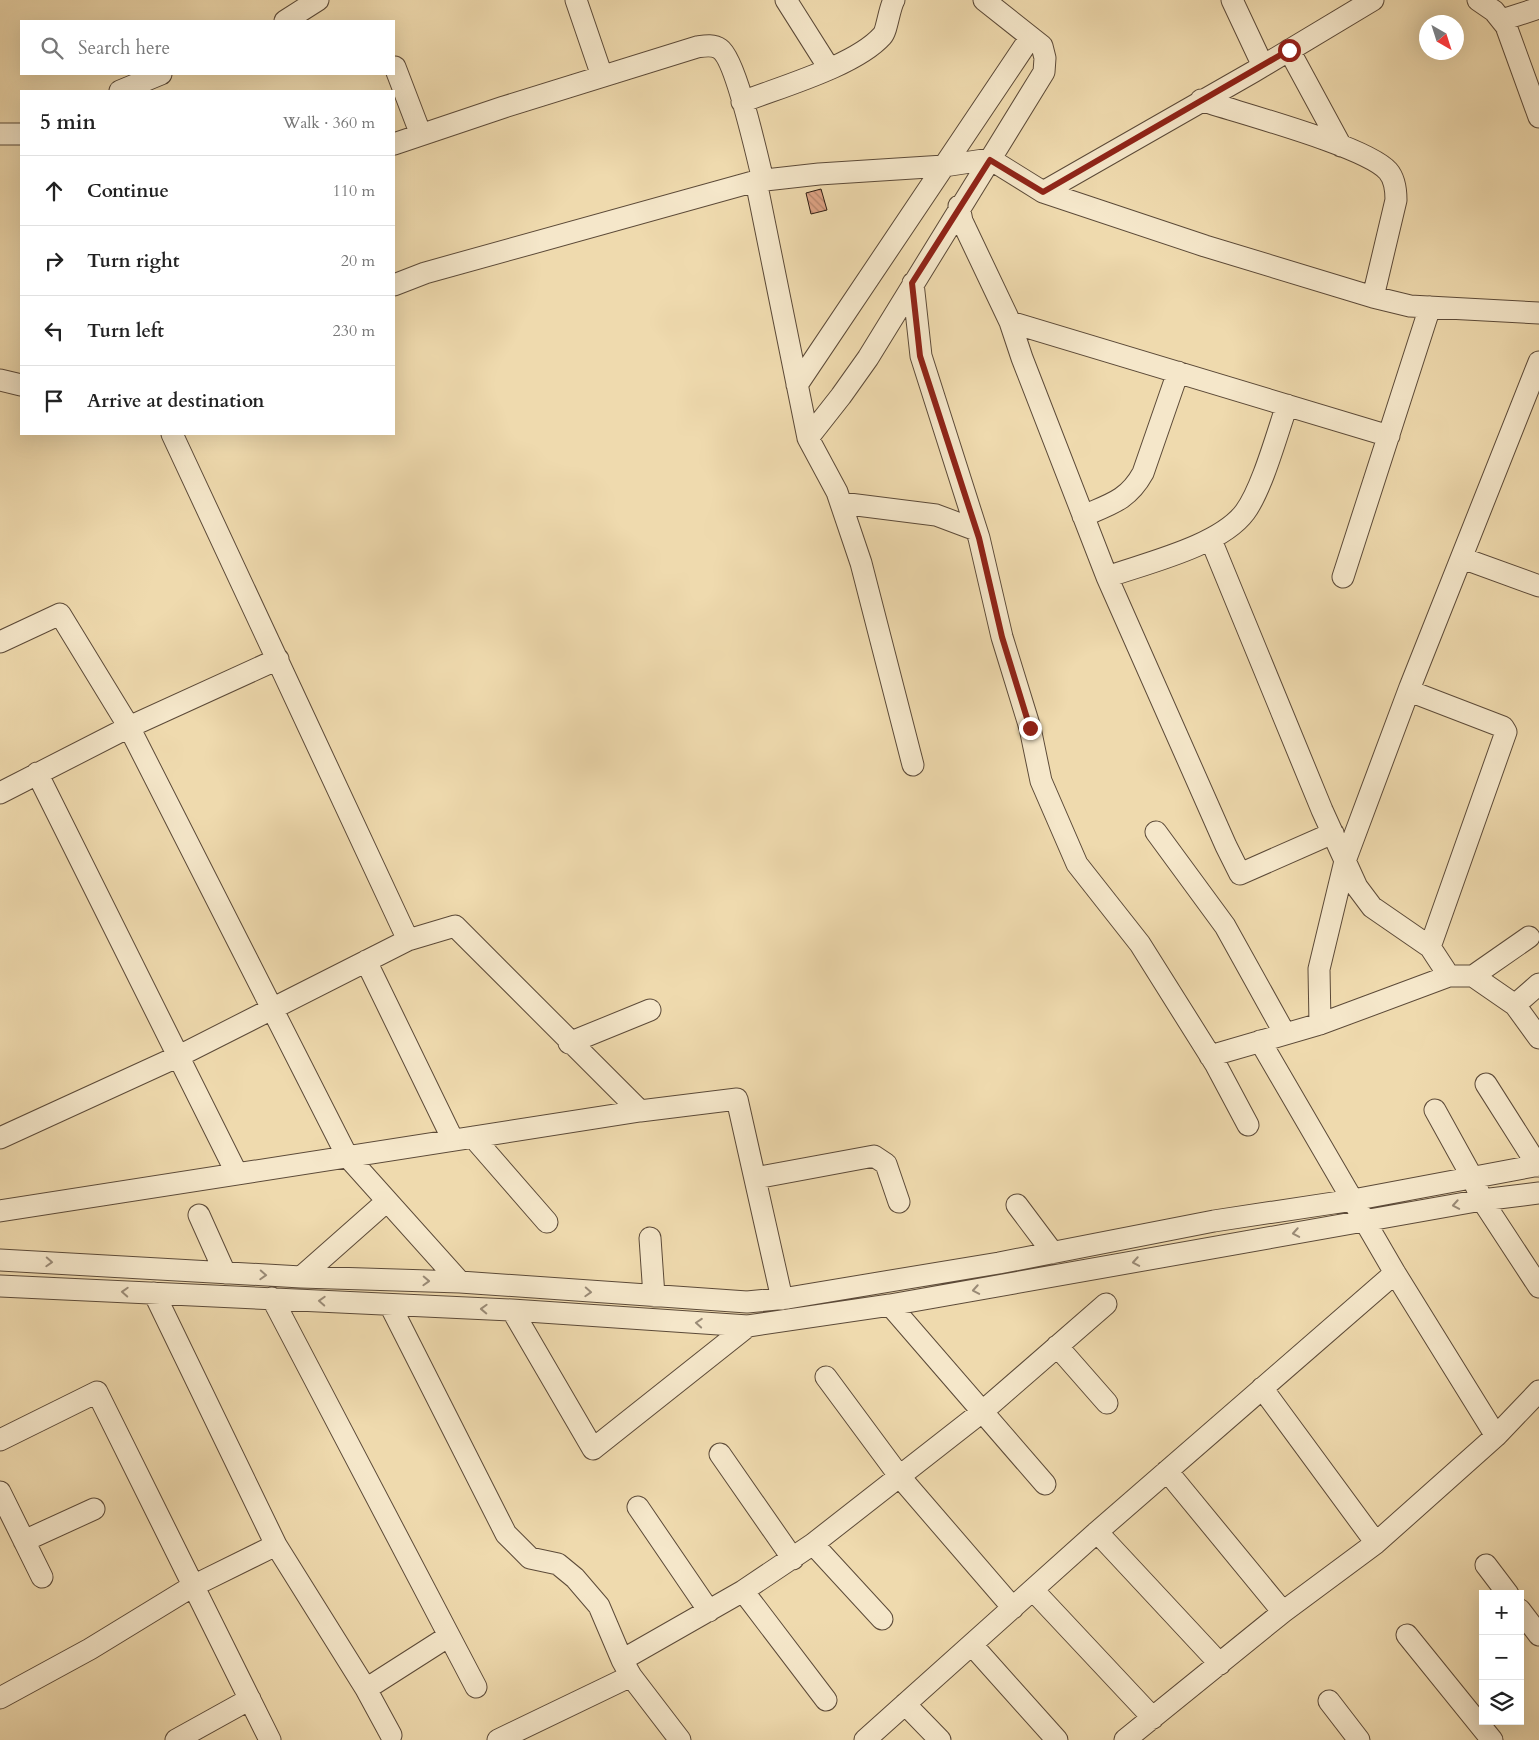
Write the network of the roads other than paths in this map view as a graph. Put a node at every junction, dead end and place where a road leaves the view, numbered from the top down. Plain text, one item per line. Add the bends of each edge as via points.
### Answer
1 (318, 0) edge
2 (576, 0) edge
3 (786, 0) edge
4 (894, 0) edge
5 (984, 0) edge
6 (1232, 0) edge
7 (1373, 0) edge
8 (1478, 0) edge
9 (1539, 8) edge
10 (287, 20) edge
11 (1502, 20) junction
12 (1030, 38) junction
13 (1289, 50) junction
14 (395, 66) dead end
15 (1263, 66) junction
16 (829, 68) junction
17 (159, 75) edge
18 (602, 76) junction
19 (122, 90) edge
20 (1201, 100) junction
21 (742, 102) junction
22 (1539, 118) edge
23 (0, 134) edge
24 (20, 134) edge
25 (421, 135) junction
26 (395, 144) edge
27 (1341, 146) junction
28 (990, 160) junction
29 (944, 166) junction
30 (759, 180) junction
31 (1043, 192) junction
32 (959, 206) junction
33 (912, 283) junction
34 (395, 285) edge
35 (1373, 296) junction
36 (1430, 307) junction
37 (1539, 313) edge
38 (1010, 322) junction
39 (1539, 362) edge
40 (1178, 372) junction
41 (0, 380) edge
42 (20, 385) edge
43 (797, 385) junction
44 (1287, 405) junction
45 (172, 435) edge
46 (1389, 436) junction
47 (808, 438) junction
48 (841, 503) junction
49 (1083, 516) junction
50 (976, 530) junction
51 (1211, 540) junction
52 (1462, 558) junction
53 (1107, 577) junction
54 (1343, 577) dead end
55 (1539, 586) edge
56 (0, 642) edge
57 (278, 659) junction
58 (1410, 687) junction
59 (129, 727) junction
60 (913, 765) dead end
61 (38, 773) junction
62 (0, 793) edge
63 (1156, 832) dead end
64 (1333, 833) junction
65 (1346, 861) junction
66 (408, 940) junction
67 (1536, 940) edge
68 (1430, 947) junction
69 (366, 961) junction
70 (1449, 976) junction
71 (1472, 976) junction
72 (1539, 984) edge
73 (1515, 1005) junction
74 (271, 1009) junction
75 (650, 1010) dead end
76 (1320, 1024) junction
77 (1285, 1034) junction
78 (1539, 1038) edge
79 (1260, 1040) junction
80 (569, 1042) junction
81 (179, 1056) junction
82 (1210, 1056) junction
83 (1486, 1084) dead end
84 (1435, 1110) dead end
85 (640, 1111) junction
86 (1248, 1125) dead end
87 (0, 1138) edge
88 (463, 1139) junction
89 (347, 1156) junction
90 (1539, 1166) edge
91 (237, 1174) junction
92 (1472, 1177) junction
93 (755, 1178) junction
94 (1539, 1193) edge
95 (387, 1200) junction
96 (1353, 1200) junction
97 (1482, 1200) junction
98 (899, 1202) dead end
99 (1017, 1205) dead end
100 (0, 1212) edge
101 (199, 1215) dead end
102 (1365, 1221) junction
103 (548, 1222) dead end
104 (650, 1238) dead end
105 (1053, 1253) junction
106 (0, 1260) edge
107 (224, 1273) junction
108 (1395, 1273) junction
109 (301, 1277) junction
110 (460, 1282) junction
111 (0, 1286) edge
112 (1539, 1286) edge
113 (27, 1287) junction
114 (154, 1293) junction
115 (654, 1296) junction
116 (272, 1298) junction
117 (782, 1299) junction
118 (0, 1301) edge
119 (1106, 1304) dead end
120 (390, 1305) junction
121 (890, 1305) junction
122 (512, 1310) junction
123 (748, 1326) junction
124 (1057, 1346) junction
125 (826, 1377) dead end
126 (1262, 1388) junction
127 (1539, 1391) edge
128 (1107, 1403) dead end
129 (983, 1412) junction
130 (1496, 1436) junction
131 (0, 1440) edge
132 (720, 1454) dead end
133 (1167, 1471) junction
134 (900, 1477) junction
135 (1045, 1484) dead end
136 (0, 1492) edge
137 (638, 1507) dead end
138 (94, 1509) dead end
139 (1098, 1532) junction
140 (24, 1540) junction
141 (813, 1544) junction
142 (1376, 1544) junction
143 (276, 1545) junction
144 (793, 1559) junction
145 (1486, 1565) dead end
146 (42, 1577) dead end
147 (192, 1586) junction
148 (1034, 1590) junction
149 (1505, 1590) edge
150 (743, 1591) junction
151 (1013, 1608) junction
152 (709, 1611) junction
153 (1283, 1612) junction
154 (1524, 1615) edge
155 (882, 1619) dead end
156 (1407, 1635) dead end
157 (1539, 1635) edge
158 (449, 1636) junction
159 (972, 1645) junction
160 (1220, 1664) junction
161 (626, 1668) junction
162 (476, 1687) dead end
163 (366, 1689) junction
164 (0, 1698) edge
165 (250, 1699) junction
166 (826, 1700) dead end
167 (1330, 1702) dead end
168 (905, 1704) junction
169 (1153, 1718) junction
170 (391, 1735) dead end
171 (176, 1740) edge
172 (270, 1740) edge
173 (498, 1740) edge
174 (680, 1740) edge
175 (865, 1740) edge
176 (940, 1740) edge
177 (1057, 1740) edge
178 (1126, 1740) edge
179 (1359, 1740) edge
180 (1492, 1740) edge

1 - 10 street
2 - 18 street
3 - 16 street
4 - 16 street via 884,35 863,53
5 - 12 street
6 - 15 street
7 - 13 street
8 - 11 street
9 - 11 street
11 - 22 street
12 - 28 street via 1042,46 1044,72
12 - 29 street
13 - 15 street
13 - 27 street
14 - 25 street
15 - 20 street
16 - 21 street
17 - 19 street
18 - 21 street via 697,47 710,46 720,49 726,57
18 - 25 street
20 - 27 street
20 - 31 street
21 - 30 street
23 - 24 street
25 - 26 street
27 - 35 street via 1374,160 1389,172 1396,186 1396,200
28 - 29 street
28 - 31 street
28 - 32 street
29 - 30 street
29 - 43 street
30 - 34 street via 425,273
30 - 43 street
31 - 35 street via 1205,246
32 - 33 street
32 - 38 street via 962,221
33 - 47 street via 868,358
33 - 50 street via 920,356
35 - 36 street via 1410,306
36 - 37 street
36 - 46 street
38 - 40 street
38 - 49 street
39 - 52 street
40 - 44 street
40 - 49 street via 1136,486 1123,499
41 - 42 street
43 - 47 street
44 - 46 street
44 - 51 street via 1254,497 1228,529
45 - 57 street
46 - 54 street
47 - 48 street
48 - 50 street via 936,516
48 - 60 street via 861,563
49 - 53 street
50 - 82 street via 1002,637 1030,728 1041,781 1077,864 1140,944
51 - 53 street
51 - 64 street
52 - 55 street
52 - 58 street
53 - 64 street via 1240,874
56 - 59 street via 60,614
57 - 59 street
57 - 66 street
58 - 65 street
58 - 68 street via 1412,692 1503,727 1506,732
59 - 61 street
59 - 74 street
61 - 62 street
61 - 81 street
63 - 77 street via 1225,926
64 - 65 street
65 - 68 street via 1357,886 1372,907
65 - 76 street via 1319,969
66 - 69 street
66 - 80 street via 455,926
67 - 71 street
68 - 70 street
69 - 74 street
69 - 88 street
70 - 71 street
70 - 76 street
71 - 73 street
72 - 73 street
73 - 78 street
74 - 81 street
74 - 89 street
75 - 80 street
76 - 77 street
77 - 79 street
79 - 82 street
79 - 96 street
80 - 85 street
81 - 87 street
81 - 91 street
82 - 86 street
83 - 90 street
84 - 92 street
85 - 88 street
85 - 93 street via 737,1099
88 - 89 street
88 - 103 street
89 - 91 street
89 - 95 street
90 - 92 street
91 - 100 street
92 - 96 street
92 - 97 street
93 - 98 street via 874,1156 886,1164
93 - 117 street
94 - 97 street
95 - 109 street
95 - 110 street
96 - 102 street
96 - 105 street via 1214,1222
97 -> 102 street
97 - 112 street
99 - 105 street
101 - 107 street
102 - 108 street
102 -> 121 street
104 - 115 street
105 - 117 street
106 -> 107 street
107 -> 109 street
108 - 126 street
108 - 130 street
109 -> 110 street
110 -> 115 street
111 - 113 street
114 -> 113 street
113 - 118 street
114 - 116 street
114 - 143 street
115 - 117 street via 747,1302
120 -> 116 street
116 - 158 street
119 - 124 street
122 -> 120 street
120 - 161 street via 506,1534 530,1558 558,1564 575,1578 598,1606
121 - 123 street
121 - 129 street
123 -> 122 street
122 - 123 street via 593,1449
124 - 128 street
124 - 129 street
125 - 134 street
126 - 133 street
126 - 142 street
127 - 130 street
129 - 134 street
129 - 135 street
130 - 142 street
131 - 147 street via 98,1392
132 - 144 street
133 - 139 street
133 - 153 street
134 - 141 street
134 - 151 street
136 - 140 street
137 - 152 street
138 - 140 street
139 - 148 street
139 - 160 street
140 - 146 street
141 - 144 street
141 - 155 street
142 - 153 street
143 - 147 street
143 - 163 street
144 - 150 street
145 - 149 street
147 - 164 street via 90,1649
147 - 165 street
148 - 151 street
148 - 169 street
150 - 152 street
150 - 166 street
151 - 159 street
152 - 161 street
153 - 160 street
154 - 157 street
156 - 180 street
158 - 162 street
158 - 163 street
159 - 168 street
159 - 177 street
160 - 169 street
161 - 173 street
161 - 174 street
163 - 170 street
165 - 171 street
165 - 172 street
167 - 179 street
168 - 175 street
168 - 176 street
169 - 178 street

